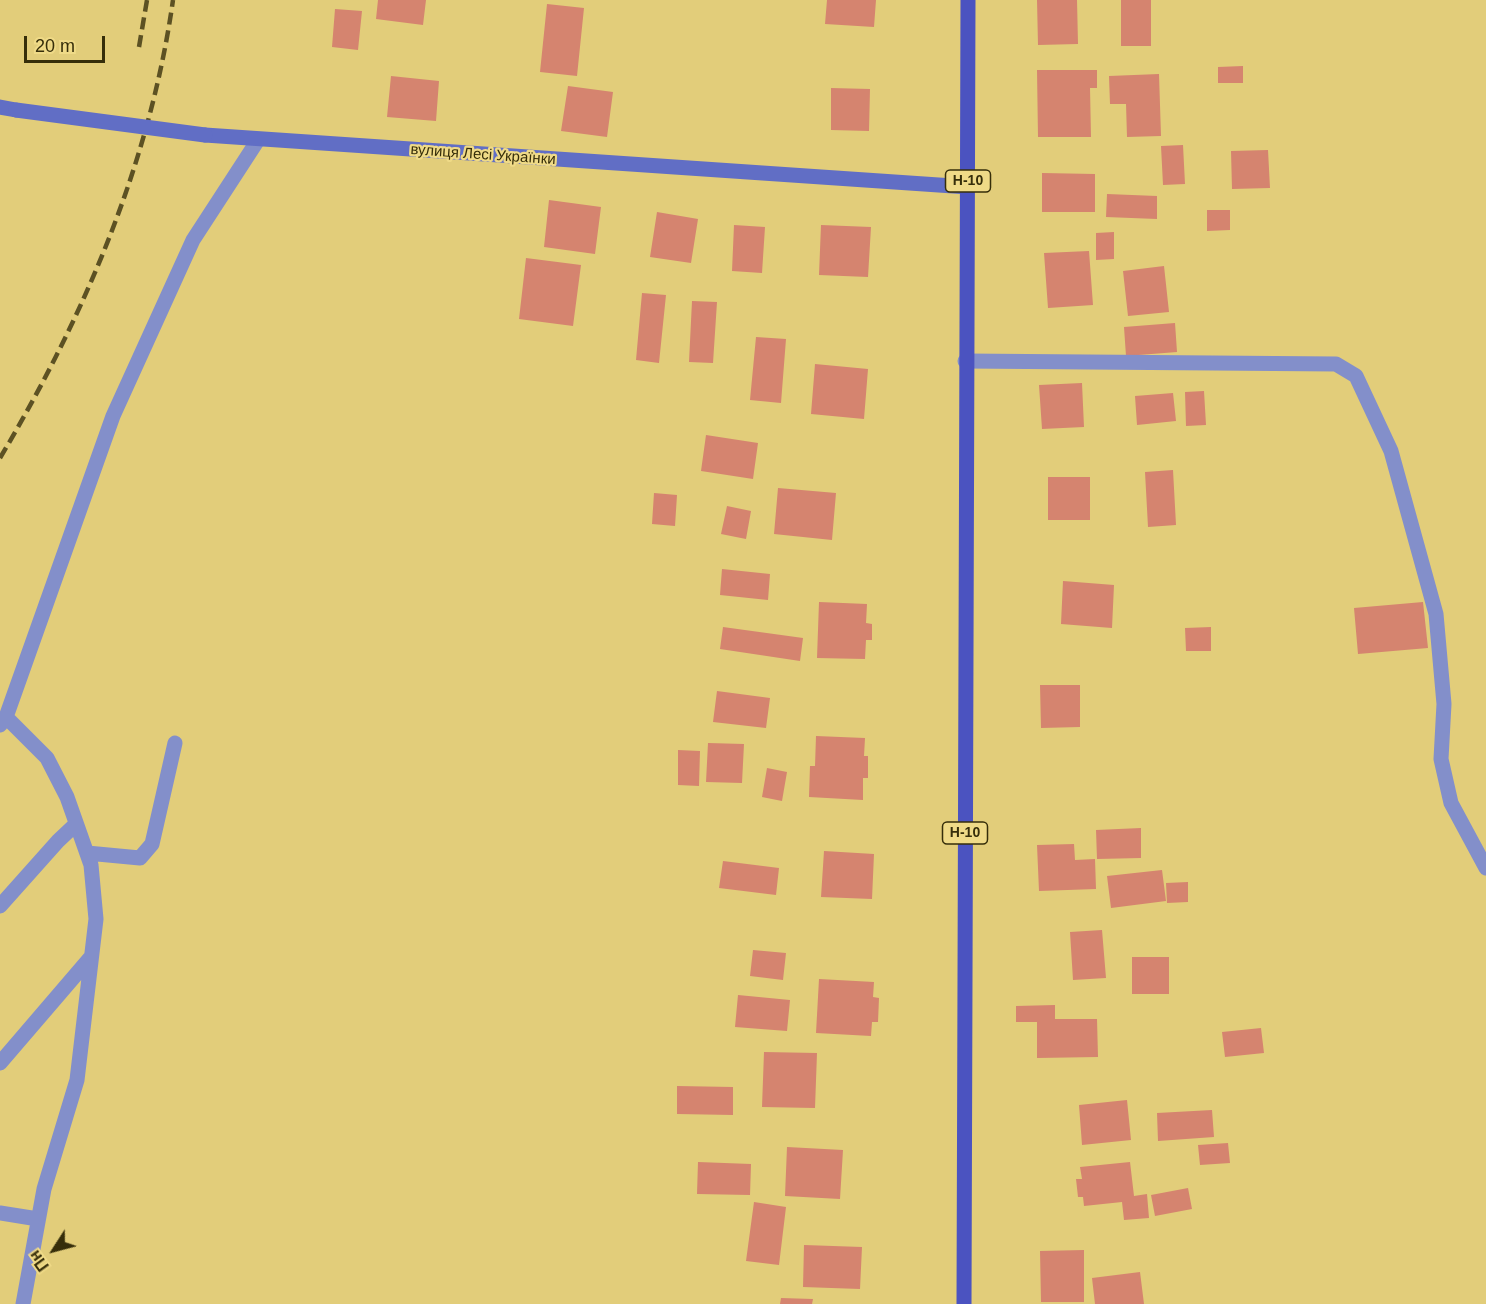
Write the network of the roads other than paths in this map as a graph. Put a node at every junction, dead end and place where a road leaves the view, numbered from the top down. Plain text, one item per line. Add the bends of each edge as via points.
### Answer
1 (968, 0) edge
2 (0, 107) edge
3 (258, 140) junction
4 (968, 187) junction
5 (965, 361) junction
6 (3, 721) edge
7 (176, 742) dead end
8 (76, 824) junction
9 (87, 853) junction
10 (1486, 868) edge
11 (0, 906) edge
12 (91, 957) junction
13 (0, 1063) edge
14 (0, 1213) edge
15 (38, 1219) junction
16 (23, 1304) edge
17 (964, 1304) edge

1 - 4 main road, Н-10
2 - 3 street, вулиця Лесі Українки, bridge
3 - 4 street, вулиця Лесі Українки
3 - 6 lane via 193,240 113,416
4 - 5 main road, Н-10
5 - 10 lane via 1336,364 1356,376 1391,451 1436,614 1444,704 1441,759 1451,802
5 - 17 main road, Н-10
6 - 8 lane via 47,758
7 - 9 lane via 152,844 140,858
8 - 9 lane
8 - 11 lane
9 - 12 lane via 96,919
12 - 13 lane
12 - 15 lane via 77,1080
14 - 15 lane
15 - 16 lane

